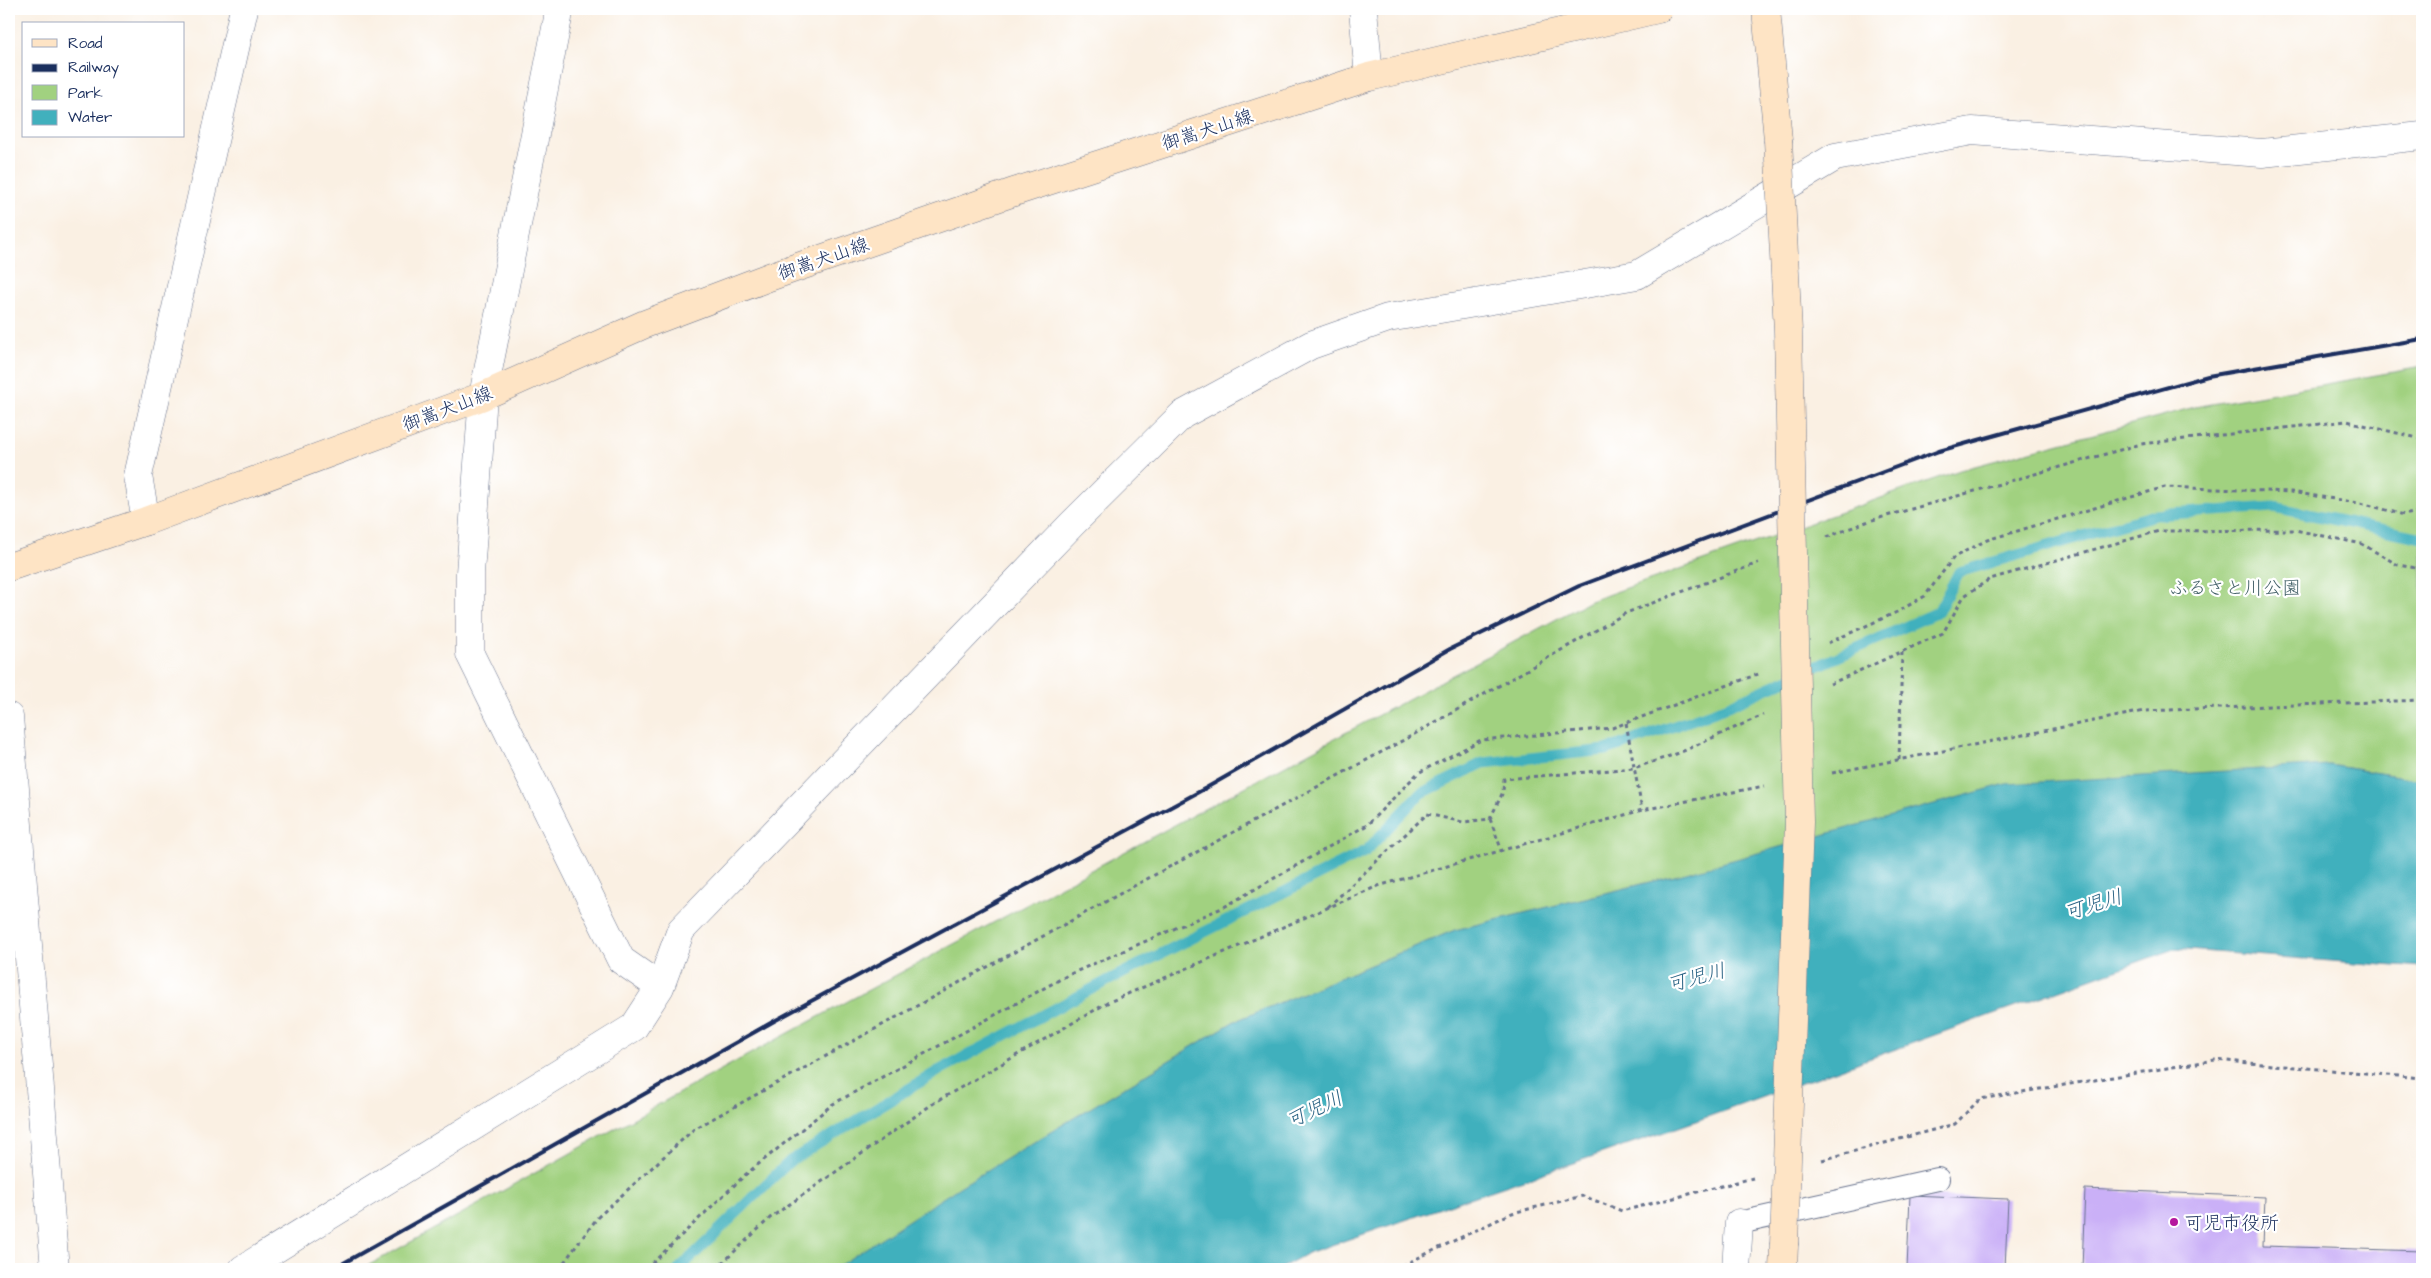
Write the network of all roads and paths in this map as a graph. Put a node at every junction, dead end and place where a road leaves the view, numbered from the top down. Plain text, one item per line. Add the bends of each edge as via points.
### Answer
1 (244, 9) edge
2 (558, 9) edge
3 (1363, 9) edge
4 (1658, 9) edge
5 (1766, 9) edge
6 (1370, 77) junction
7 (2422, 136) edge
8 (483, 396) junction
9 (2422, 438) edge
10 (2422, 511) edge
11 (146, 521) junction
12 (1822, 539) dead end
13 (1766, 560) dead end
14 (9, 567) edge
15 (2422, 569) edge
16 (1825, 644) dead end
17 (1902, 652) junction
18 (1762, 673) dead end
19 (2422, 673) edge
20 (1821, 688) dead end
21 (2421, 700) edge
22 (1768, 712) dead end
23 (9, 718) edge
24 (1626, 724) junction
25 (1899, 760) junction
26 (1634, 768) junction
27 (1823, 775) dead end
28 (1766, 786) dead end
29 (1642, 810) junction
30 (1490, 819) junction
31 (1502, 851) junction
32 (1326, 908) junction
33 (660, 987) junction
34 (2422, 1078) edge
35 (1817, 1161) dead end
36 (1754, 1178) dead end
37 (1938, 1179) dead end
38 (1739, 1223) joint
39 (1784, 1257) edge
40 (54, 1269) edge
41 (243, 1269) edge
42 (559, 1269) edge
43 (646, 1269) edge
44 (716, 1269) edge
45 (1395, 1269) edge
46 (1736, 1269) edge

1 - 11 street via 138,476
2 - 8 street via 545,95
3 - 6 street
4 - 6 main road, 御嵩犬山線
5 - 39 main road, bridge via 1778,140 1788,341 1799,822
6 - 8 main road, 御嵩犬山線 via 1014,192 769,277 645,324
7 - 33 street via 2262,154 1972,131 1835,157 1637,275 1388,318 1311,345 1182,415 1072,524 681,930
8 - 11 main road, 御嵩犬山線
8 - 33 street via 470,573 470,654 621,960
9 - 12 path via 2347,421 2140,444 1868,521
10 - 16 path via 2404,515 2365,504 2291,492 2165,487 1987,540 1954,557 1925,596
11 - 14 main road, 御嵩犬山線
13 - 42 path via 1626,613 1412,735 694,1130 598,1217
15 - 17 path via 2398,565 2362,544 2295,530 2159,531 1990,579 1964,596 1943,633
17 - 20 path
17 - 25 path
18 - 24 path
19 - 21 path
21 - 25 path via 2144,712
22 - 26 path via 1679,753
23 - 40 street
24 - 26 path
24 - 43 path via 1481,740 1418,773 1367,824 1224,907 1068,975 833,1104 745,1175
25 - 27 path
26 - 29 path
26 - 30 path via 1504,779 1503,792
28 - 29 path
29 - 31 path
30 - 31 path
30 - 32 path via 1463,822 1426,814
31 - 32 path via 1378,886
32 - 44 path via 1109,1002 934,1103 770,1218
33 - 41 street via 634,1027
34 - 35 path via 2215,1060 1980,1099 1955,1124
36 - 45 path via 1622,1211 1584,1196 1512,1213
37 - 38 lane
38 - 46 street

